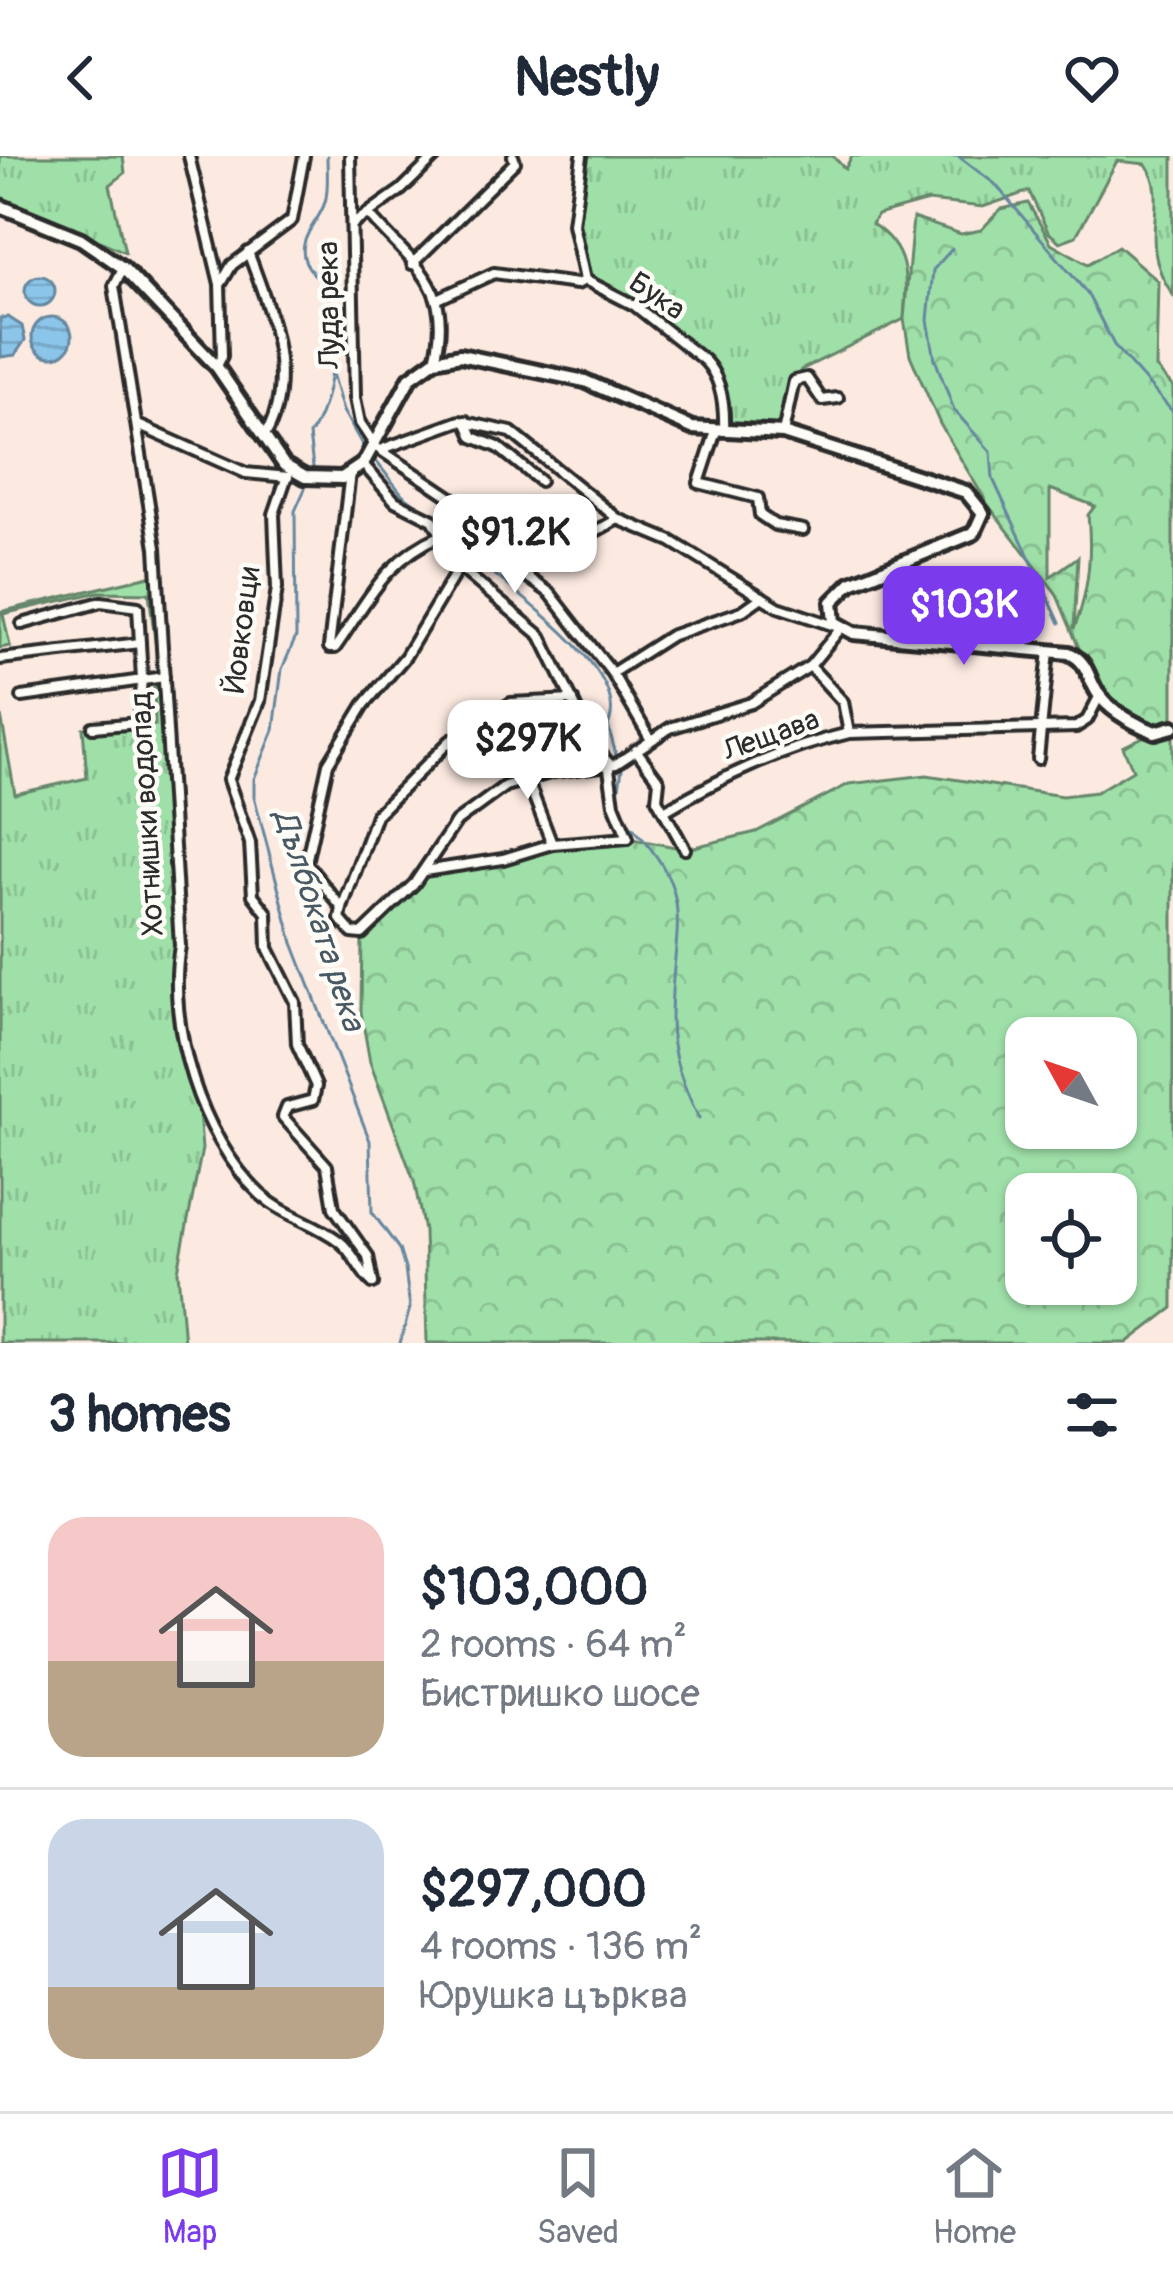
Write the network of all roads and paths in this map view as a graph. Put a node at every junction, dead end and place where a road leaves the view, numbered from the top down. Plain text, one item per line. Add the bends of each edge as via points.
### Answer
1 (189, 156) edge
2 (304, 156) edge
3 (350, 156) edge
4 (436, 156) edge
5 (513, 156) edge
6 (582, 156) edge
7 (0, 206) edge
8 (370, 215) junction
9 (352, 225) junction
10 (248, 252) junction
11 (412, 264) junction
12 (123, 268) junction
13 (585, 280) junction
14 (220, 284) junction
15 (440, 298) junction
16 (435, 360) junction
17 (217, 367) junction
18 (838, 398) dead end
19 (466, 421) junction
20 (139, 425) junction
21 (720, 431) junction
22 (783, 433) junction
23 (265, 436) junction
24 (380, 448) junction
25 (363, 464) junction
26 (350, 473) junction
27 (289, 476) junction
28 (540, 481) dead end
29 (618, 519) junction
30 (803, 530) dead end
31 (442, 535) junction
32 (558, 552) dead end
33 (459, 567) junction
34 (762, 597) junction
35 (22, 624) dead end
36 (841, 628) junction
37 (140, 643) junction
38 (1049, 651) junction
39 (0, 659) edge
40 (810, 666) junction
41 (612, 673) junction
42 (164, 677) junction
43 (142, 679) junction
44 (1099, 696) junction
45 (22, 697) dead end
46 (574, 700) junction
47 (1041, 725) junction
48 (93, 727) dead end
49 (1173, 727) edge
50 (849, 733) junction
51 (651, 740) junction
52 (636, 750) junction
53 (1038, 759) dead end
54 (608, 762) junction
55 (527, 779) junction
56 (666, 810) junction
57 (552, 844) junction
58 (685, 849) dead end
59 (423, 871) junction
60 (341, 908) junction
61 (374, 1283) joint

1 - 14 street
2 - 10 street via 292,220
3 - 9 street, Луда река
4 - 8 street
5 - 11 street
6 - 13 street via 573,224
7 - 12 street via 80,239
8 - 9 street
8 - 11 street
9 - 24 street, Луда река via 356,398 360,423
10 - 14 street
10 - 23 street via 280,362 276,414
11 - 15 street
12 - 17 street
12 - 20 street, Хотнишки водопад via 114,286
13 - 15 street, Бука via 494,273
13 - 21 street, Бука via 634,305 714,370
14 - 17 street
15 - 16 street via 445,320
16 - 21 street via 471,356 571,376 682,425
16 - 24 street via 399,392
17 - 23 street
18 - 22 street via 822,400 807,378 794,381
19 - 24 street
19 - 28 street via 473,437
19 - 29 street via 523,438
20 - 27 street via 246,472
20 - 42 street, Хотнишки водопад
21 - 22 street
21 - 30 street via 699,483 758,499 767,521
22 - 36 street via 957,488 982,507 980,526 964,539 842,589 831,608
23 - 27 street
24 - 25 street
24 - 41 street via 467,508 484,548 550,593
25 - 26 street
25 - 31 street via 394,501 433,520
26 - 27 street via 330,480
26 - 31 street via 329,646 335,648 382,573 408,549
27 - 61 street, Йовковци via 274,514 277,588 260,701 229,792 250,843 268,948 296,1002 297,1043 316,1086 313,1100 287,1107 284,1117 327,1166 334,1208 368,1256
29 - 32 street
29 - 34 street
31 - 33 street
33 - 46 street via 542,636
33 - 60 street via 328,764 306,863
34 - 36 street
34 - 41 street via 670,636
35 - 37 street via 101,602 132,604
36 - 38 street
36 - 40 street
37 - 39 street
37 - 43 street
38 - 44 street via 1084,662
38 - 47 street
40 - 50 street via 842,701
40 - 51 street via 751,703
41 - 51 street
42 - 43 street
42 - 61 street, Хотнишки водопад via 175,973 197,1086 218,1136 256,1191 343,1243
43 - 45 street
43 - 48 street via 135,726
44 - 47 street, Лещава via 1076,727
44 - 49 street via 1139,726
46 - 54 street
46 - 60 street via 511,703 450,740 376,815
47 - 50 street, Лещава
47 - 53 street
50 - 56 street, Лещава via 747,765
51 - 52 street
52 - 54 street
52 - 56 street via 659,781 657,799
54 - 55 street
54 - 57 street via 628,838
55 - 57 street
55 - 59 street via 455,822
56 - 58 street
57 - 59 street
59 - 60 street via 362,934 344,924

